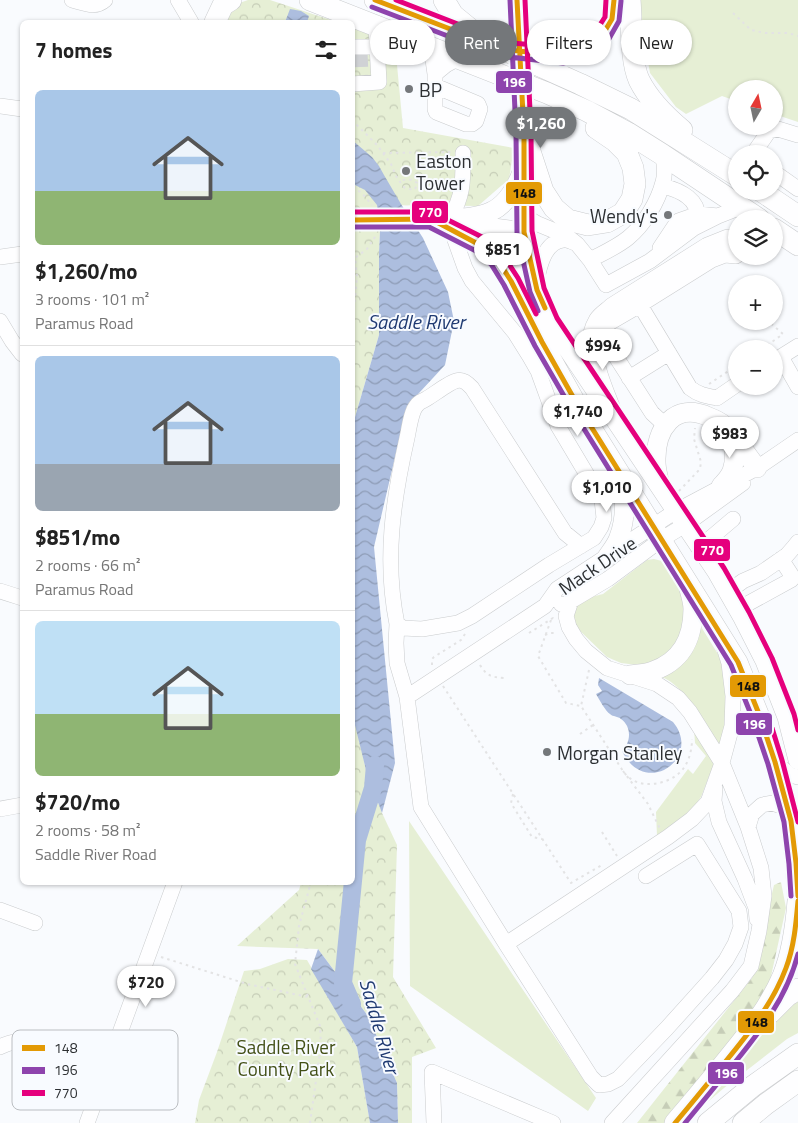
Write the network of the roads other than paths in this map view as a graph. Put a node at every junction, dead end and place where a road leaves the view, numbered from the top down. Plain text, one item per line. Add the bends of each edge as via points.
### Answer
1 (72, 0) edge
2 (105, 0) edge
3 (178, 0) edge
4 (231, 0) edge
5 (298, 0) edge
6 (310, 0) edge
7 (375, 0) edge
8 (444, 0) edge
9 (517, 0) edge
10 (614, 0) edge
11 (630, 0) edge
12 (339, 14) edge
13 (190, 20) edge
14 (217, 20) edge
15 (461, 20) edge
16 (370, 24) edge
17 (445, 27) edge
18 (517, 49) edge
19 (517, 56) edge
20 (378, 65) edge
21 (434, 65) edge
22 (446, 65) edge
23 (477, 65) edge
24 (358, 80) edge
25 (435, 80) junction
26 (547, 93) junction
27 (0, 106) edge
28 (20, 109) edge
29 (524, 132) junction
30 (798, 135) edge
31 (759, 145) edge
32 (463, 153) road end
33 (664, 155) junction
34 (525, 166) junction
35 (728, 167) edge
36 (728, 169) edge
37 (783, 178) edge
38 (662, 186) junction
39 (798, 188) edge
40 (462, 190) junction
41 (774, 200) edge
42 (746, 210) edge
43 (364, 215) edge
44 (728, 215) edge
45 (798, 216) edge
46 (479, 217) junction
47 (422, 219) junction
48 (697, 220) junction
49 (524, 224) junction
50 (452, 225) junction
51 (783, 235) edge
52 (728, 240) edge
53 (577, 244) junction
54 (798, 245) edge
55 (783, 250) edge
56 (20, 254) edge
57 (728, 255) edge
58 (0, 257) edge
59 (798, 257) edge
60 (590, 260) junction
61 (535, 284) junction
62 (640, 305) junction
63 (528, 316) junction
64 (0, 321) edge
65 (798, 346) edge
66 (20, 351) edge
67 (669, 353) junction
68 (783, 355) edge
69 (783, 367) edge
70 (630, 378) junction
71 (798, 387) edge
72 (728, 390) edge
73 (700, 404) junction
74 (610, 412) junction
75 (665, 425) junction
76 (730, 431) junction
77 (798, 440) edge
78 (757, 468) junction
79 (619, 470) junction
80 (721, 486) junction
81 (672, 505) junction
82 (733, 519) dead end
83 (658, 532) junction
84 (581, 546) junction
85 (700, 547) junction
86 (790, 550) edge
87 (607, 557) junction
88 (688, 581) junction
89 (0, 591) edge
90 (728, 592) junction
91 (20, 597) edge
92 (571, 601) junction
93 (738, 609) junction
94 (548, 613) junction
95 (397, 624) junction
96 (717, 627) junction
97 (630, 675) junction
98 (407, 697) junction
99 (798, 760) edge
100 (776, 762) junction
101 (719, 770) junction
102 (798, 777) edge
103 (20, 805) edge
104 (0, 809) edge
105 (789, 815) junction
106 (748, 827) junction
107 (798, 852) edge
108 (646, 876) dead end
109 (171, 886) edge
110 (798, 896) edge
111 (798, 901) edge
112 (0, 910) edge
113 (35, 923) dead end
114 (759, 931) junction
115 (506, 944) junction
116 (798, 989) edge
117 (121, 1030) edge
118 (12, 1043) edge
119 (740, 1044) junction
120 (0, 1047) edge
121 (798, 1054) edge
122 (798, 1082) edge
123 (92, 1110) edge
124 (87, 1123) edge
125 (434, 1123) edge
126 (553, 1123) edge
127 (612, 1123) edge
128 (675, 1123) edge
129 (708, 1123) edge
130 (743, 1123) edge

1 - 2 street via 92,6
3 - 13 street
4 - 14 highway via 223,5
5 - 12 highway
6 - 12 highway
7 - 17 highway
8 - 15 highway
9 - 29 main road, bridge
10 - 18 highway via 612,19 600,39 584,51 563,56
11 - 35 highway via 634,59 639,80 666,116
12 - 16 highway
19 - 36 highway via 631,110
20 - 24 street via 379,82
21 - 25 street
22 - 25 street
23 - 26 highway
25 - 25 street via 436,112 469,124 476,121 478,104
26 - 29 highway via 627,153 634,168 635,184 632,199 623,213 607,222 588,225 568,220 543,192
26 - 33 highway via 587,111
27 - 28 street
29 - 34 main road
30 - 31 street via 769,131
32 - 40 street
33 - 38 street
33 - 42 highway
34 - 46 main road via 510,196 495,211
34 - 49 main road
37 - 39 street
38 - 48 street via 690,198 695,204
38 - 60 street via 640,227 627,239
40 - 46 street
40 - 50 street
41 - 45 highway
43 - 47 main road, bridge
44 - 48 street
46 - 50 main road
47 - 49 main road
47 - 50 main road
48 - 60 street via 650,261 606,285
49 - 53 street via 538,224 567,236
49 - 61 main road
49 - 63 main road via 518,263
50 - 63 main road via 497,258
50 - 84 street via 472,281 515,333 530,357 558,426 602,500 604,518 601,527 594,538
51 - 54 highway
52 - 74 highway via 708,248 613,308 600,320 593,335 592,351
53 - 60 street
53 - 61 street via 563,240 549,249 539,266
55 - 59 highway
56 - 58 street
57 - 62 street via 712,260
61 - 74 main road via 550,322
62 - 67 street
62 - 70 street via 606,328 609,346
63 - 79 main road via 577,404
64 - 66 street
65 - 68 street
67 - 70 street
67 - 73 street via 697,394
69 - 71 street
70 - 75 street via 652,412
72 - 73 street
73 - 75 main road via 692,412 679,414
73 - 76 main road via 706,415
74 - 81 main road
75 - 81 main road via 660,433 656,462
76 - 78 main road
76 - 80 main road via 734,460 731,472
77 - 78 street
78 - 80 street, Mack Drive
78 - 81 street via 751,478
79 - 83 main road
79 - 87 main road via 624,491 624,520 619,538
80 - 81 street, Mack Drive
81 - 83 street, Mack Drive
81 - 85 main road
82 - 85 street
83 - 87 street, Mack Drive
83 - 88 main road
83 - 92 street, Mack Drive via 608,579
84 - 95 street via 458,623 410,629
84 - 95 street via 565,533 472,388 460,380 452,382 416,405 410,423 398,477 390,541
85 - 90 main road
86 - 90 street via 761,573
86 - 93 street via 791,580
87 - 94 street, Mack Drive via 557,589
88 - 96 main road
88 - 97 main road via 693,608 691,632 684,649 669,663 652,671
89 - 91 street
90 - 93 main road
92 - 94 street, Mack Drive
92 - 97 street via 566,616 576,639 606,668
93 - 99 main road via 765,661 787,717
94 - 98 street, Mack Drive
95 - 98 street via 397,663
96 - 100 main road via 738,662
96 - 101 street via 729,663 733,696 732,726
97 - 101 street via 657,684 678,698 690,712
98 - 115 street via 421,807
100 - 102 street via 790,775
100 - 105 main road
101 - 106 street
101 - 114 street via 714,801 719,822 746,878 756,908
101 - 115 street via 708,802 692,819 636,860
103 - 104 street
105 - 106 street via 772,803 762,805 752,814
105 - 107 main road
105 - 110 highway
106 - 114 street via 761,868 764,896
108 - 115 street via 697,844 739,911 741,927 726,960 712,978 618,1079 608,1084 599,1085 591,1077
109 - 117 street
111 - 119 highway via 796,926 784,975 758,1022
112 - 113 street
114 - 127 street via 751,966 732,991
116 - 119 highway
118 - 120 street
119 - 128 highway
121 - 129 highway
122 - 130 highway
123 - 124 street
125 - 126 street via 432,1072

